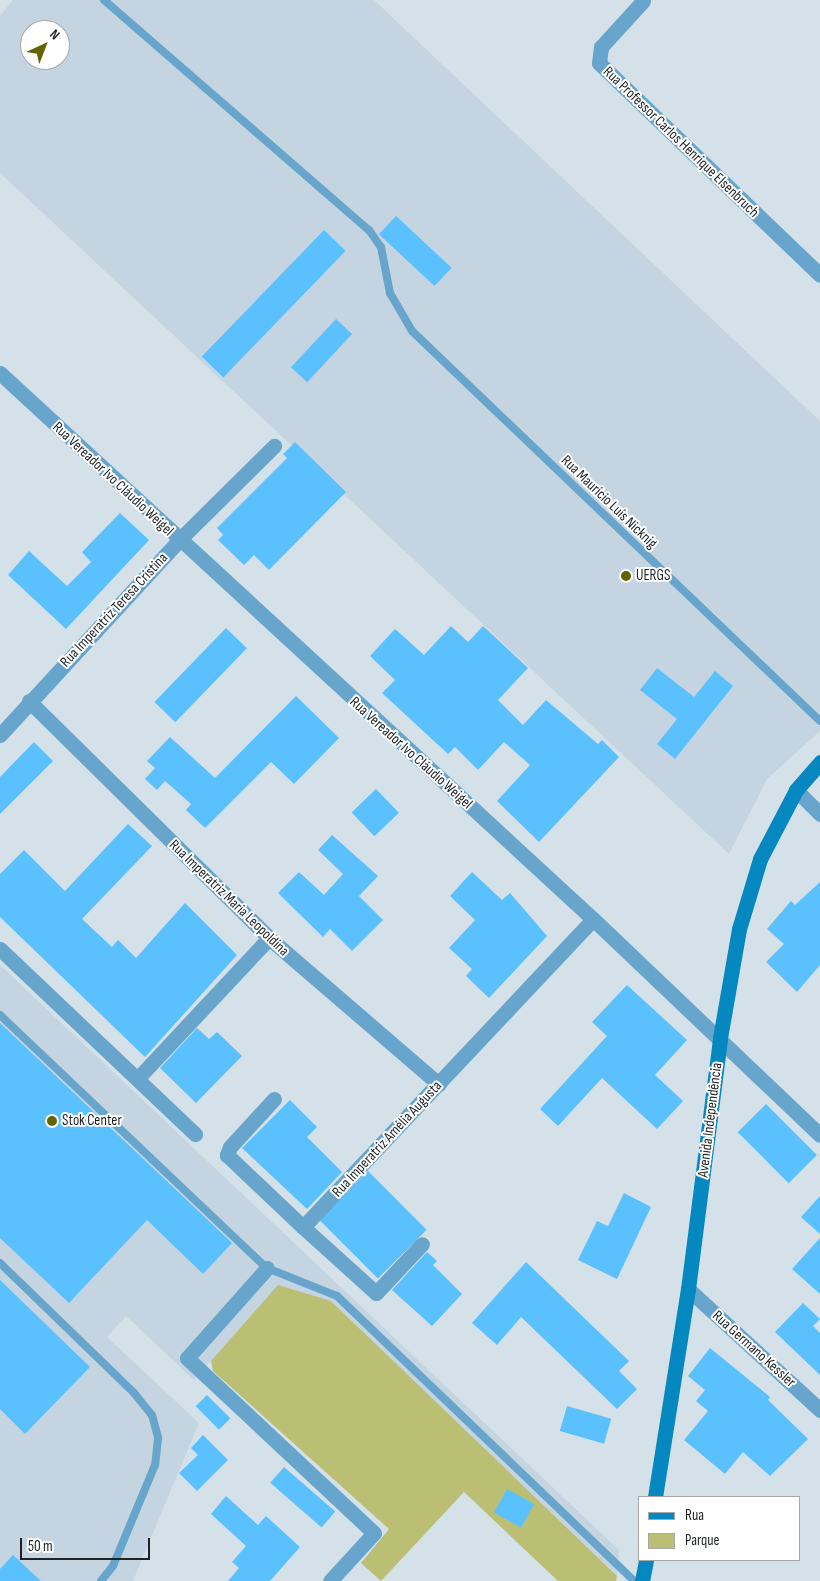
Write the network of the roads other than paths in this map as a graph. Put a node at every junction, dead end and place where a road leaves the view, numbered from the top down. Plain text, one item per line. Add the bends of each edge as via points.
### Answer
1 (104, 0) edge
2 (643, 0) edge
3 (820, 275) edge
4 (0, 373) edge
5 (274, 446) dead end
6 (179, 540) junction
7 (29, 701) junction
8 (820, 721) edge
9 (0, 735) edge
10 (820, 762) edge
11 (796, 790) junction
12 (820, 814) edge
13 (593, 919) junction
14 (269, 938) junction
15 (0, 948) edge
16 (0, 1015) edge
17 (720, 1038) junction
18 (138, 1078) junction
19 (439, 1084) junction
20 (274, 1099) dead end
21 (195, 1134) dead end
22 (820, 1135) edge
23 (303, 1227) junction
24 (422, 1244) dead end
25 (0, 1262) edge
26 (268, 1268) junction
27 (688, 1289) junction
28 (820, 1410) edge
29 (655, 1496) edge
30 (646, 1561) edge
31 (101, 1581) edge
32 (330, 1581) edge
33 (634, 1581) edge
34 (642, 1581) edge

1 - 8 lane, Rua Maurício Luís Nicknig via 369,230 381,247 390,293 412,331
2 - 3 street, Rua Professor Carlos Henrique Elsenbruch via 601,47 599,63
4 - 6 street, Rua Vereador Ivo Cláudio Weigel
5 - 6 street, Rua Imperatriz Teresa Cristina
6 - 7 street, Rua Imperatriz Teresa Cristina
6 - 13 street, Rua Vereador Ivo Cláudio Weigel
7 - 9 street, Rua Imperatriz Teresa Cristina
7 - 14 street, Rua Imperatriz Maria Leopoldina
10 - 11 main road, Avenida Independência
11 - 12 street
11 - 17 main road, Avenida Independência via 760,859 748,892
13 - 17 street, Rua Vereador Ivo Cláudio Weigel
13 - 19 street, Rua Imperatriz Amélia Augusta
14 - 18 street
14 - 19 street, Rua Imperatriz Maria Leopoldina
15 - 18 street
16 - 26 lane
17 - 22 street, Rua Vereador Ivo Cláudio Weigel
17 - 27 main road, Avenida Independência
18 - 21 street
19 - 23 street, Rua Imperatriz Amélia Augusta
20 - 23 street via 230,1147 227,1155
23 - 24 street via 376,1293
25 - 31 lane via 134,1393 152,1415 158,1438 155,1465 112,1566
26 - 32 street via 188,1358 374,1533
26 - 33 lane via 337,1296
27 - 28 street, Rua Germano Kessler
27 - 29 main road, Avenida Independência
30 - 34 main road

